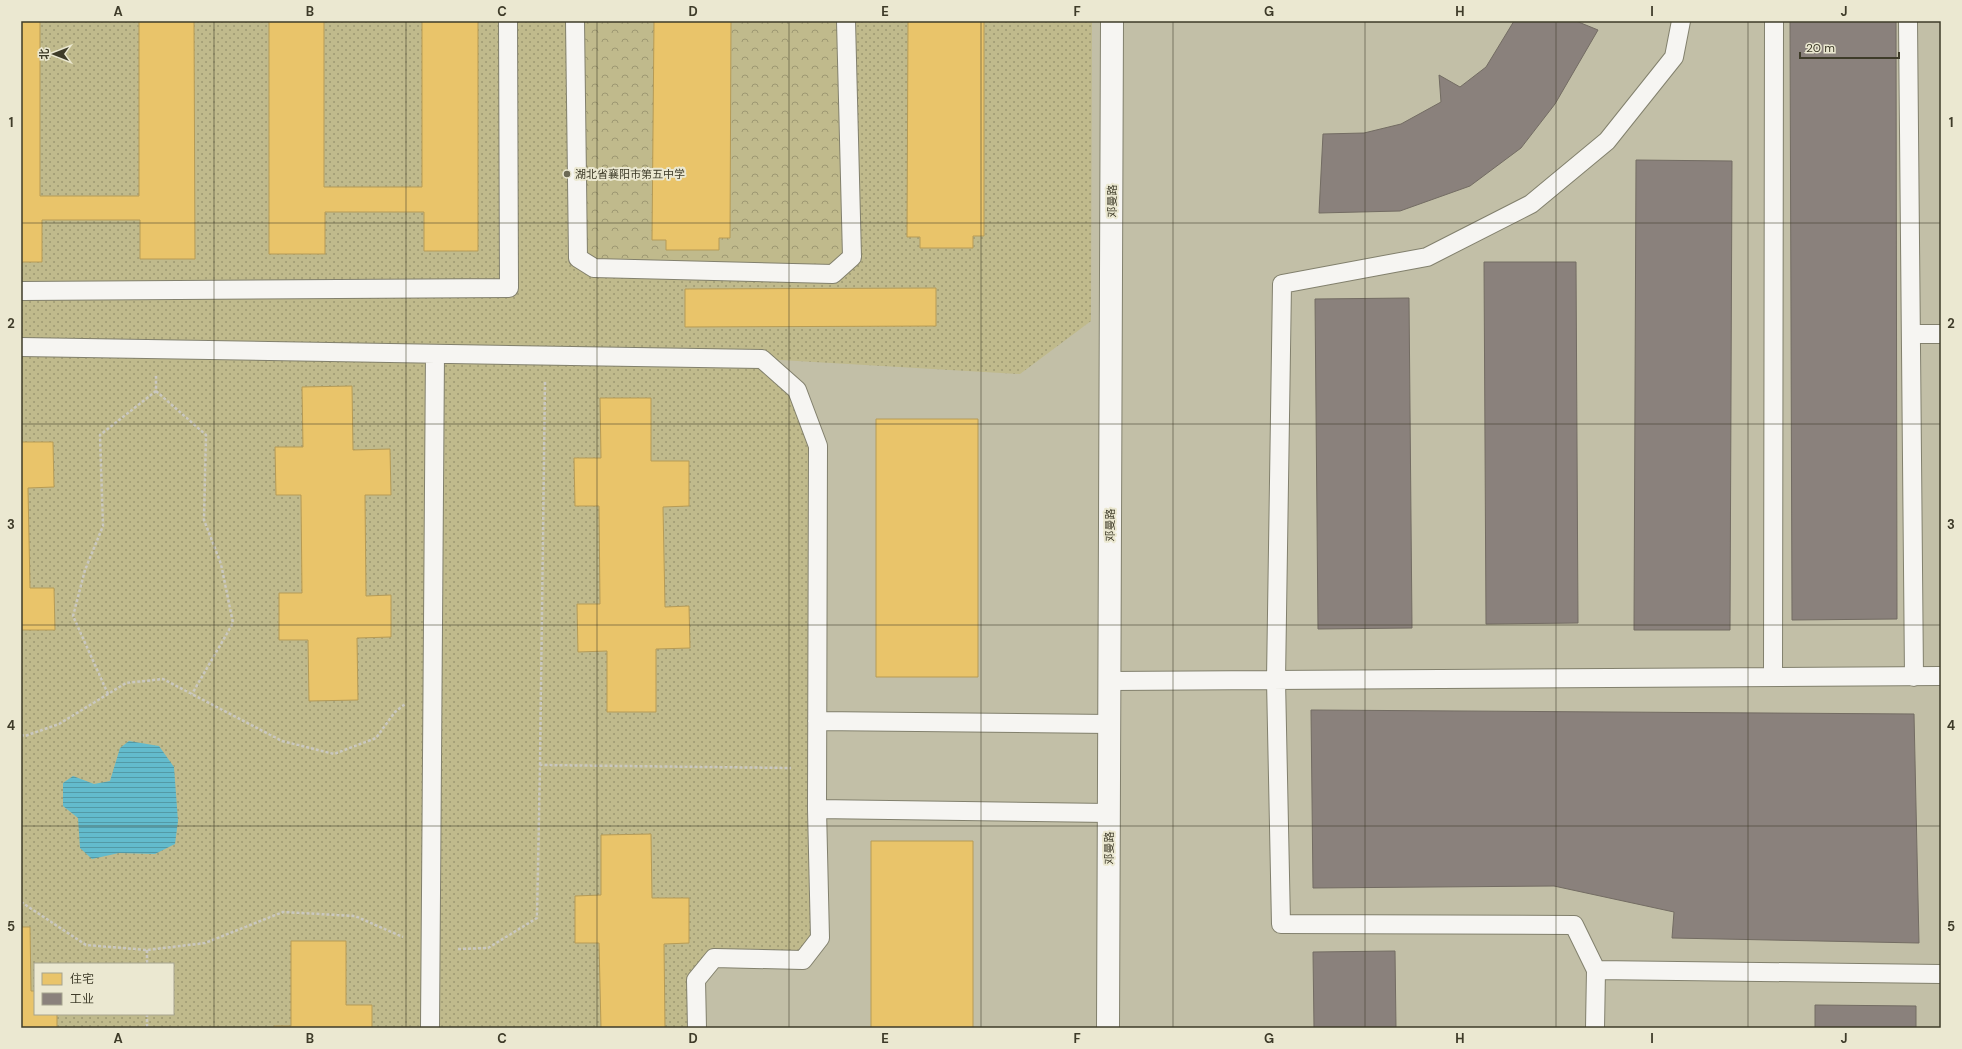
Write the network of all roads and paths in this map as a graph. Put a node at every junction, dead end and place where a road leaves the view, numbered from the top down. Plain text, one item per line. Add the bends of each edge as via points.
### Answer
1 (508, 21) edge
2 (575, 21) edge
3 (846, 21) edge
4 (1112, 21) edge
5 (1681, 21) edge
6 (1774, 21) edge
7 (1908, 21) edge
8 (21, 290) edge
9 (1911, 334) junction
10 (1941, 334) edge
11 (21, 347) edge
12 (155, 349) junction
13 (435, 354) junction
14 (545, 356) junction
15 (156, 391) junction
16 (1941, 676) edge
17 (1772, 677) junction
18 (1914, 677) junction
19 (1276, 680) junction
20 (432, 681) junction
21 (1110, 681) junction
22 (108, 694) junction
23 (192, 694) junction
24 (817, 721) junction
25 (1110, 724) junction
26 (21, 735) edge
27 (540, 765) dead end
28 (817, 809) junction
29 (1109, 813) junction
30 (147, 950) dead end
31 (147, 963) edge
32 (1596, 970) junction
33 (1941, 974) edge
34 (147, 1015) edge
35 (147, 1028) edge
36 (430, 1028) edge
37 (696, 1028) edge
38 (1108, 1028) edge
39 (1595, 1028) edge

1 - 8 lane via 509,288
2 - 3 lane via 578,258 594,268 833,274 852,257
4 - 21 street, 邓曼路
5 - 19 lane via 1674,57 1607,142 1530,204 1427,257 1282,284
6 - 17 lane
7 - 9 lane
9 - 10 lane
9 - 18 lane
11 - 12 lane
12 - 13 lane
12 - 15 path
13 - 14 lane
13 - 20 lane
14 - 24 lane via 762,359 797,390 818,446
14 - 27 path
15 - 22 path via 100,435 103,526 85,570 74,616
15 - 23 path via 206,435 204,520 221,564 233,623
16 - 18 lane
17 - 18 lane
17 - 19 lane
19 - 21 lane
19 - 32 lane via 1281,924 1574,924
20 - 23 path via 395,712 376,738 334,754 282,741
20 - 36 lane
21 - 25 street, 邓曼路
22 - 23 path via 126,683 164,679
22 - 26 path via 59,724 25,736
24 - 25 lane
24 - 28 lane
25 - 29 street, 邓曼路
28 - 29 lane
28 - 37 lane via 820,938 803,960 714,958 696,980
29 - 38 street, 邓曼路
30 - 31 path
32 - 33 lane
32 - 39 lane
34 - 35 path

